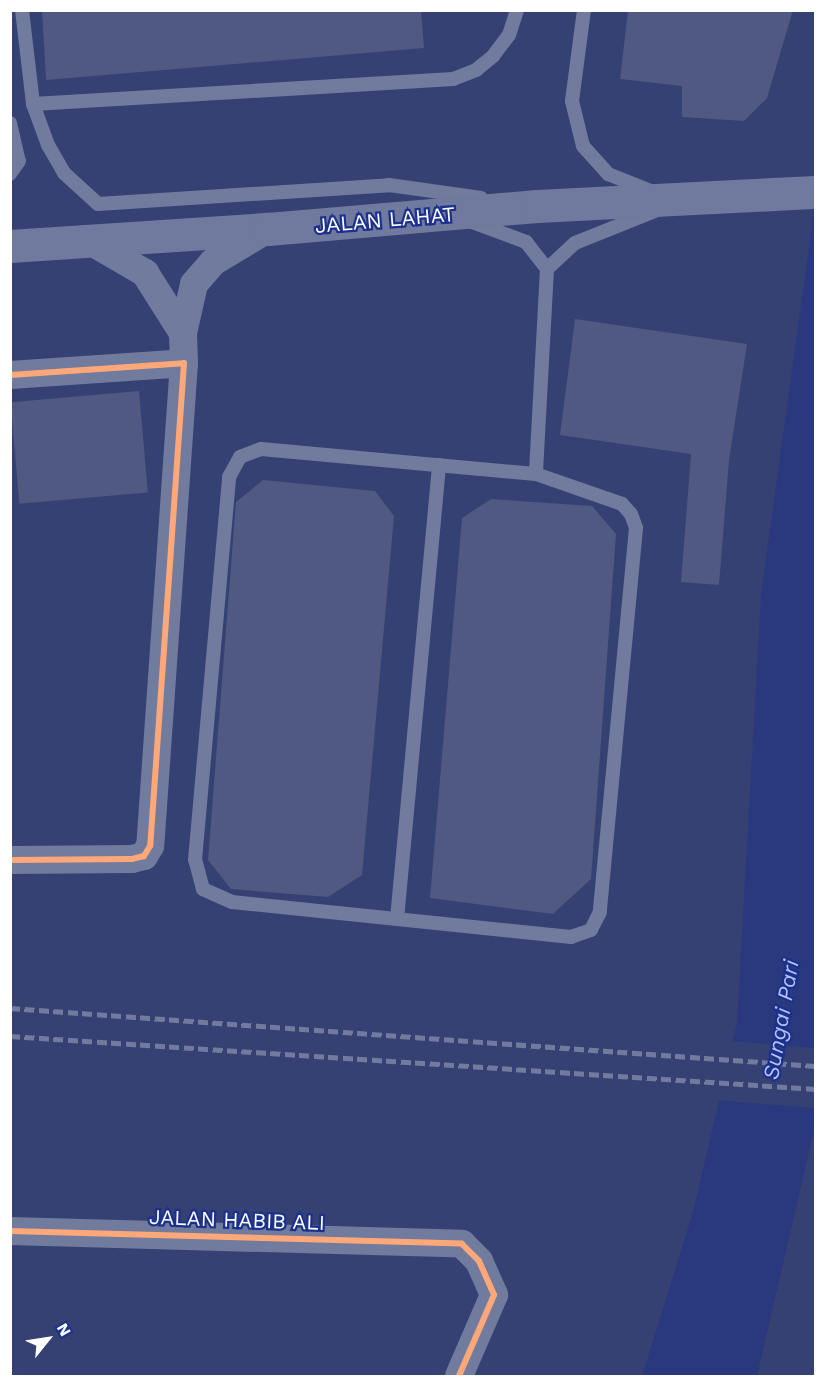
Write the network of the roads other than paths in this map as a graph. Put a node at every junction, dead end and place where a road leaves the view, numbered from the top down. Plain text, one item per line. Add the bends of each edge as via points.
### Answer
1 (22, 10) edge
2 (517, 10) edge
3 (584, 10) edge
4 (33, 104) junction
5 (10, 123) edge
6 (10, 174) edge
7 (816, 192) edge
8 (675, 201) junction
9 (537, 206) junction
10 (450, 215) junction
11 (268, 230) junction
12 (90, 241) junction
13 (10, 246) edge
14 (547, 269) junction
15 (183, 333) junction
16 (184, 363) junction
17 (10, 375) edge
18 (439, 465) junction
19 (536, 474) junction
20 (10, 860) edge
21 (397, 919) junction
22 (10, 1232) edge
23 (459, 1377) edge

1 - 4 lane
2 - 4 lane via 509,35 494,56 476,70 453,79
3 - 8 lane via 572,101 583,146 608,174
4 - 9 lane via 56,160 98,204 388,185
5 - 6 lane via 19,161
7 - 8 main road, JALAN LAHAT
8 - 9 main road, JALAN LAHAT
8 - 14 lane via 575,243
9 - 10 main road, JALAN LAHAT
10 - 11 main road, JALAN LAHAT
10 - 14 lane via 514,235 533,249
11 - 12 main road, JALAN LAHAT
11 - 15 street via 202,273 194,284
12 - 13 main road, JALAN LAHAT
12 - 15 street via 145,273
14 - 19 lane
15 - 16 street
16 - 17 street
16 - 20 street via 150,846 144,856 132,859
18 - 19 lane
18 - 21 lane
18 - 21 lane via 261,449 240,458 229,477 195,860 203,889 232,902
19 - 21 lane via 622,504 636,528 600,912 591,930 571,937
22 - 23 street, JALAN HABIB ALI via 462,1244 479,1262 494,1295

